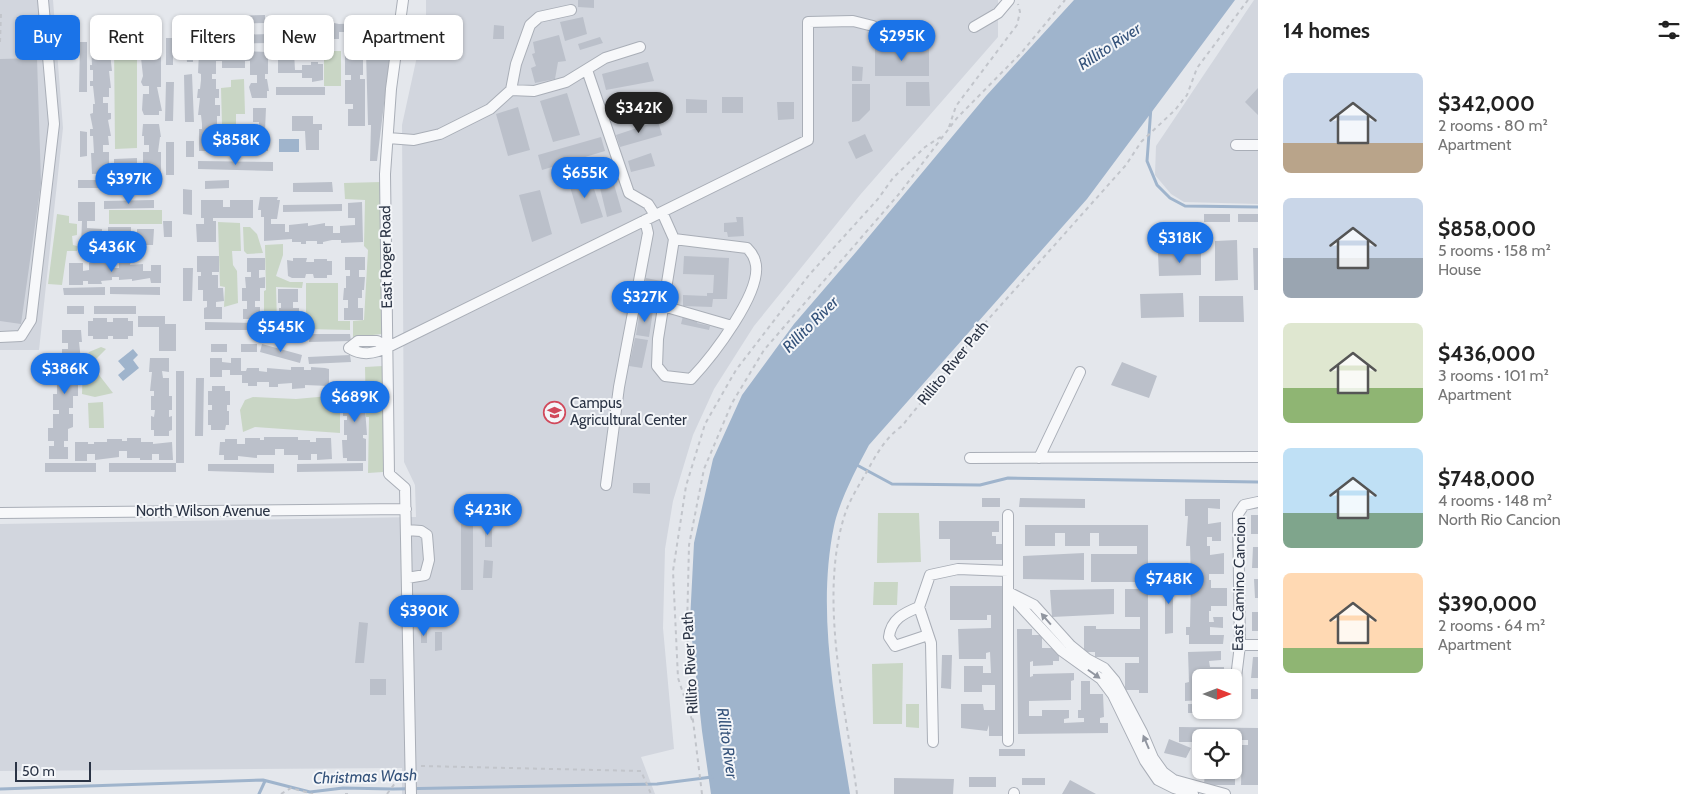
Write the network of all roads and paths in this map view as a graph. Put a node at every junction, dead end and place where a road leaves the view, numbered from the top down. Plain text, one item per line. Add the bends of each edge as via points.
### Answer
1 (43, 0) edge
2 (403, 0) edge
3 (1009, 0) edge
4 (1016, 0) edge
5 (1065, 0) edge
6 (1248, 0) edge
7 (571, 10) dead end
8 (1, 14) edge
9 (873, 26) dead end
10 (974, 27) dead end
11 (0, 42) edge
12 (640, 47) dead end
13 (587, 70) junction
14 (511, 90) junction
15 (949, 129) junction
16 (943, 135) junction
17 (388, 138) junction
18 (1258, 145) edge
19 (1236, 146) dead end
20 (659, 214) junction
21 (645, 220) junction
22 (674, 239) junction
23 (663, 306) junction
24 (732, 326) junction
25 (0, 337) edge
26 (388, 347) junction
27 (1080, 372) dead end
28 (1258, 457) edge
29 (970, 458) dead end
30 (1039, 458) junction
31 (606, 485) dead end
32 (1258, 502) edge
33 (406, 508) junction
34 (0, 513) edge
35 (1008, 514) dead end
36 (406, 530) junction
37 (1008, 571) junction
38 (407, 578) junction
39 (1008, 592) junction
40 (919, 607) junction
41 (928, 635) junction
42 (1057, 638) junction
43 (1240, 645) junction
44 (1258, 645) edge
45 (1237, 669) edge
46 (693, 722) junction
47 (1008, 741) dead end
48 (933, 742) dead end
49 (410, 766) junction
50 (281, 794) edge
51 (313, 794) edge
52 (387, 794) edge
53 (411, 794) edge
54 (651, 794) edge
55 (702, 794) edge
56 (857, 794) edge
57 (1193, 794) edge
58 (1225, 794) edge

1 - 25 street via 54,124 31,320 22,336
2 - 17 street, East Roger Road
3 - 10 street via 998,13
4 - 15 path via 1020,12 1017,25 956,106
5 - 15 path, Rillito River Path via 1022,52
6 - 56 path, Rillito River Path via 1197,68 1187,95 1175,110 1141,142 1126,165 985,323 902,426 890,434 858,487 847,510 838,544 833,599
7 - 14 street via 539,18 530,26 516,64
8 - 11 path
9 - 20 street via 853,22 808,22 808,140
12 - 13 street via 605,58
13 - 14 street via 566,82 539,90
13 - 20 street via 629,193
14 - 17 street via 490,109 440,134 414,140
15 - 16 path, Rillito River Path
16 - 46 path, Rillito River Path via 899,194 764,350 732,403 704,469 689,545 687,629
16 - 46 path via 925,147 893,178 809,275 736,370 705,424 686,486 673,571 678,678
17 - 26 street, East Roger Road via 385,174
18 - 19 street
20 - 21 street
20 - 22 street
21 - 26 street
21 - 31 street via 648,233 618,387
22 - 23 street
22 - 24 street via 747,248 756,262 754,279
23 - 24 street
23 - 24 street via 657,366 665,376 691,379
26 - 33 street, East Roger Road via 389,474 405,488
27 - 30 street
28 - 30 street
29 - 30 street
32 - 43 street, East Camino Cancion via 1244,505 1238,514
33 - 34 street, North Wilson Avenue
33 - 36 street, East Roger Road
35 - 37 street
36 - 38 street, East Roger Road
36 - 38 street via 421,531 427,535 428,560 425,575
37 - 39 street
37 - 40 street via 958,569 930,575
38 - 49 street, East Roger Road
39 - 42 street via 1034,605
39 - 47 street
40 - 41 street
40 - 41 street via 896,619 889,637 895,646
41 - 48 street via 931,643
42 -> 57 street via 1062,651 1101,679 1113,695 1145,762 1158,780
58 -> 42 street via 1174,780 1163,772 1115,680 1104,668
43 - 44 street
43 - 45 street, East Camino Cancion
46 - 55 path, Rillito River Path
49 - 52 path
49 - 53 street, East Roger Road
49 - 54 path via 641,771
50 - 51 path via 291,788

